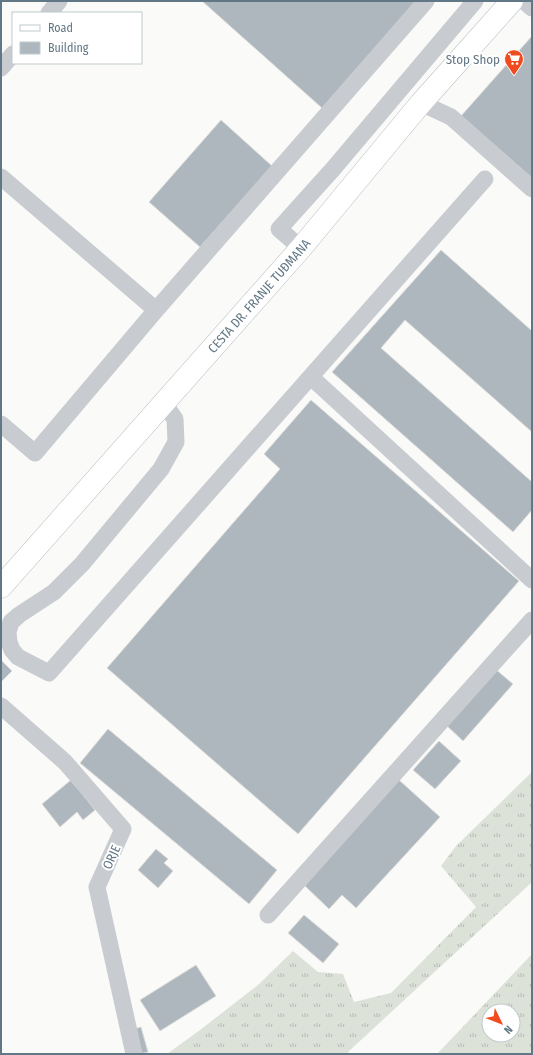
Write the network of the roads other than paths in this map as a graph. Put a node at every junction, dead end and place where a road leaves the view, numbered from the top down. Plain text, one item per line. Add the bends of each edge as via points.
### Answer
1 (59, 1) edge
2 (426, 1) edge
3 (475, 1) edge
4 (512, 1) edge
5 (524, 1) edge
6 (532, 8) edge
7 (50, 12) edge
8 (12, 55) edge
9 (1, 68) edge
10 (421, 103) junction
11 (1, 177) edge
12 (485, 179) dead end
13 (532, 189) edge
14 (301, 248) junction
15 (156, 310) junction
16 (311, 377) junction
17 (163, 402) junction
18 (1, 424) edge
19 (532, 580) edge
20 (1, 587) edge
21 (532, 620) edge
22 (1, 706) edge
23 (268, 916) dead end
24 (134, 1054) edge

1 - 7 street
2 - 15 street
3 - 14 street via 279,229
4 - 10 main road, CESTA DR. FRANJE TUĐMANA
5 - 6 street
8 - 9 street
10 - 13 street via 451,117
10 - 14 main road, CESTA DR. FRANJE TUĐMANA
11 - 15 street
12 - 16 street
14 - 17 main road, CESTA DR. FRANJE TUĐMANA
15 - 18 street via 35,453
16 - 17 street via 49,673 12,650 8,632 11,622 54,592 82,564 161,468 176,442 175,419
16 - 19 street
17 - 20 main road, CESTA DR. FRANJE TUĐMANA
21 - 23 street
22 - 24 street, ORJE via 65,762 123,829 97,887

